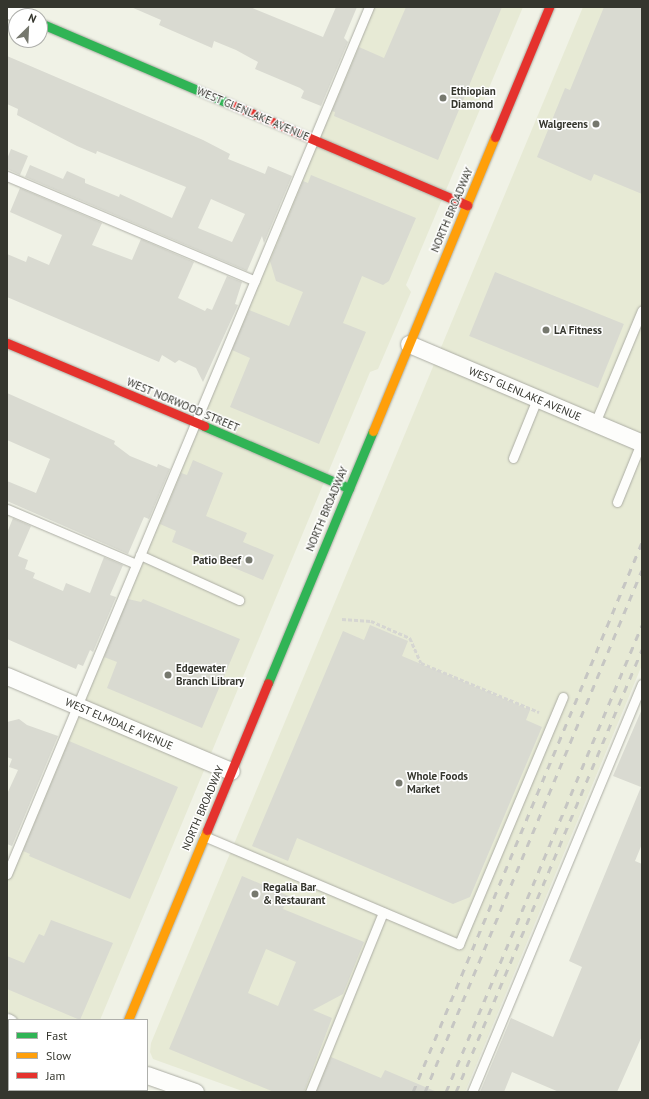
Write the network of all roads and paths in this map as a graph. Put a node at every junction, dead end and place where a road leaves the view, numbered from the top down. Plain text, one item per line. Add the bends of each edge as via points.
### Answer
1 (369, 7) edge
2 (549, 7) edge
3 (48, 26) edge
4 (314, 140) junction
5 (7, 176) edge
6 (467, 205) junction
7 (255, 281) junction
8 (642, 310) edge
9 (7, 343) edge
10 (409, 344) junction
11 (537, 399) junction
12 (195, 423) junction
13 (595, 423) junction
14 (641, 443) edge
15 (513, 458) dead end
16 (349, 488) junction
17 (617, 502) dead end
18 (7, 509) edge
19 (140, 555) junction
20 (136, 564) junction
21 (239, 600) dead end
22 (342, 619) dead end
23 (7, 676) edge
24 (642, 684) edge
25 (563, 697) dead end
26 (77, 706) junction
27 (538, 712) dead end
28 (231, 771) junction
29 (204, 836) junction
30 (7, 874) edge
31 (383, 912) junction
32 (128, 1019) edge
33 (148, 1075) edge
34 (195, 1092) edge
35 (310, 1092) edge
36 (472, 1092) edge

1 - 4 lane
2 - 6 main road, NORTH BROADWAY
3 - 4 main road, WEST GLENLAKE AVENUE
4 - 6 main road, WEST GLENLAKE AVENUE
4 - 7 lane
5 - 7 lane
6 - 10 main road, NORTH BROADWAY
7 - 12 lane
8 - 13 lane
9 - 12 main road, WEST NORWOOD STREET
10 - 11 street, WEST GLENLAKE AVENUE
10 - 16 main road, NORTH BROADWAY
11 - 13 street, WEST GLENLAKE AVENUE
11 - 15 lane
12 - 16 main road, WEST NORWOOD STREET
12 - 19 lane
13 - 14 street, WEST GLENLAKE AVENUE
14 - 17 lane
16 - 28 main road, NORTH BROADWAY
18 - 20 lane
19 - 20 lane
19 - 21 lane
20 - 26 lane
22 - 27 path via 371,621 410,638 421,663
23 - 26 street, WEST ELMDALE AVENUE
24 - 36 lane
25 - 31 lane via 459,944
26 - 28 street, WEST ELMDALE AVENUE
26 - 30 lane
28 - 29 main road, NORTH BROADWAY
29 - 31 lane
29 - 32 main road, NORTH BROADWAY
31 - 35 lane
33 - 34 street

